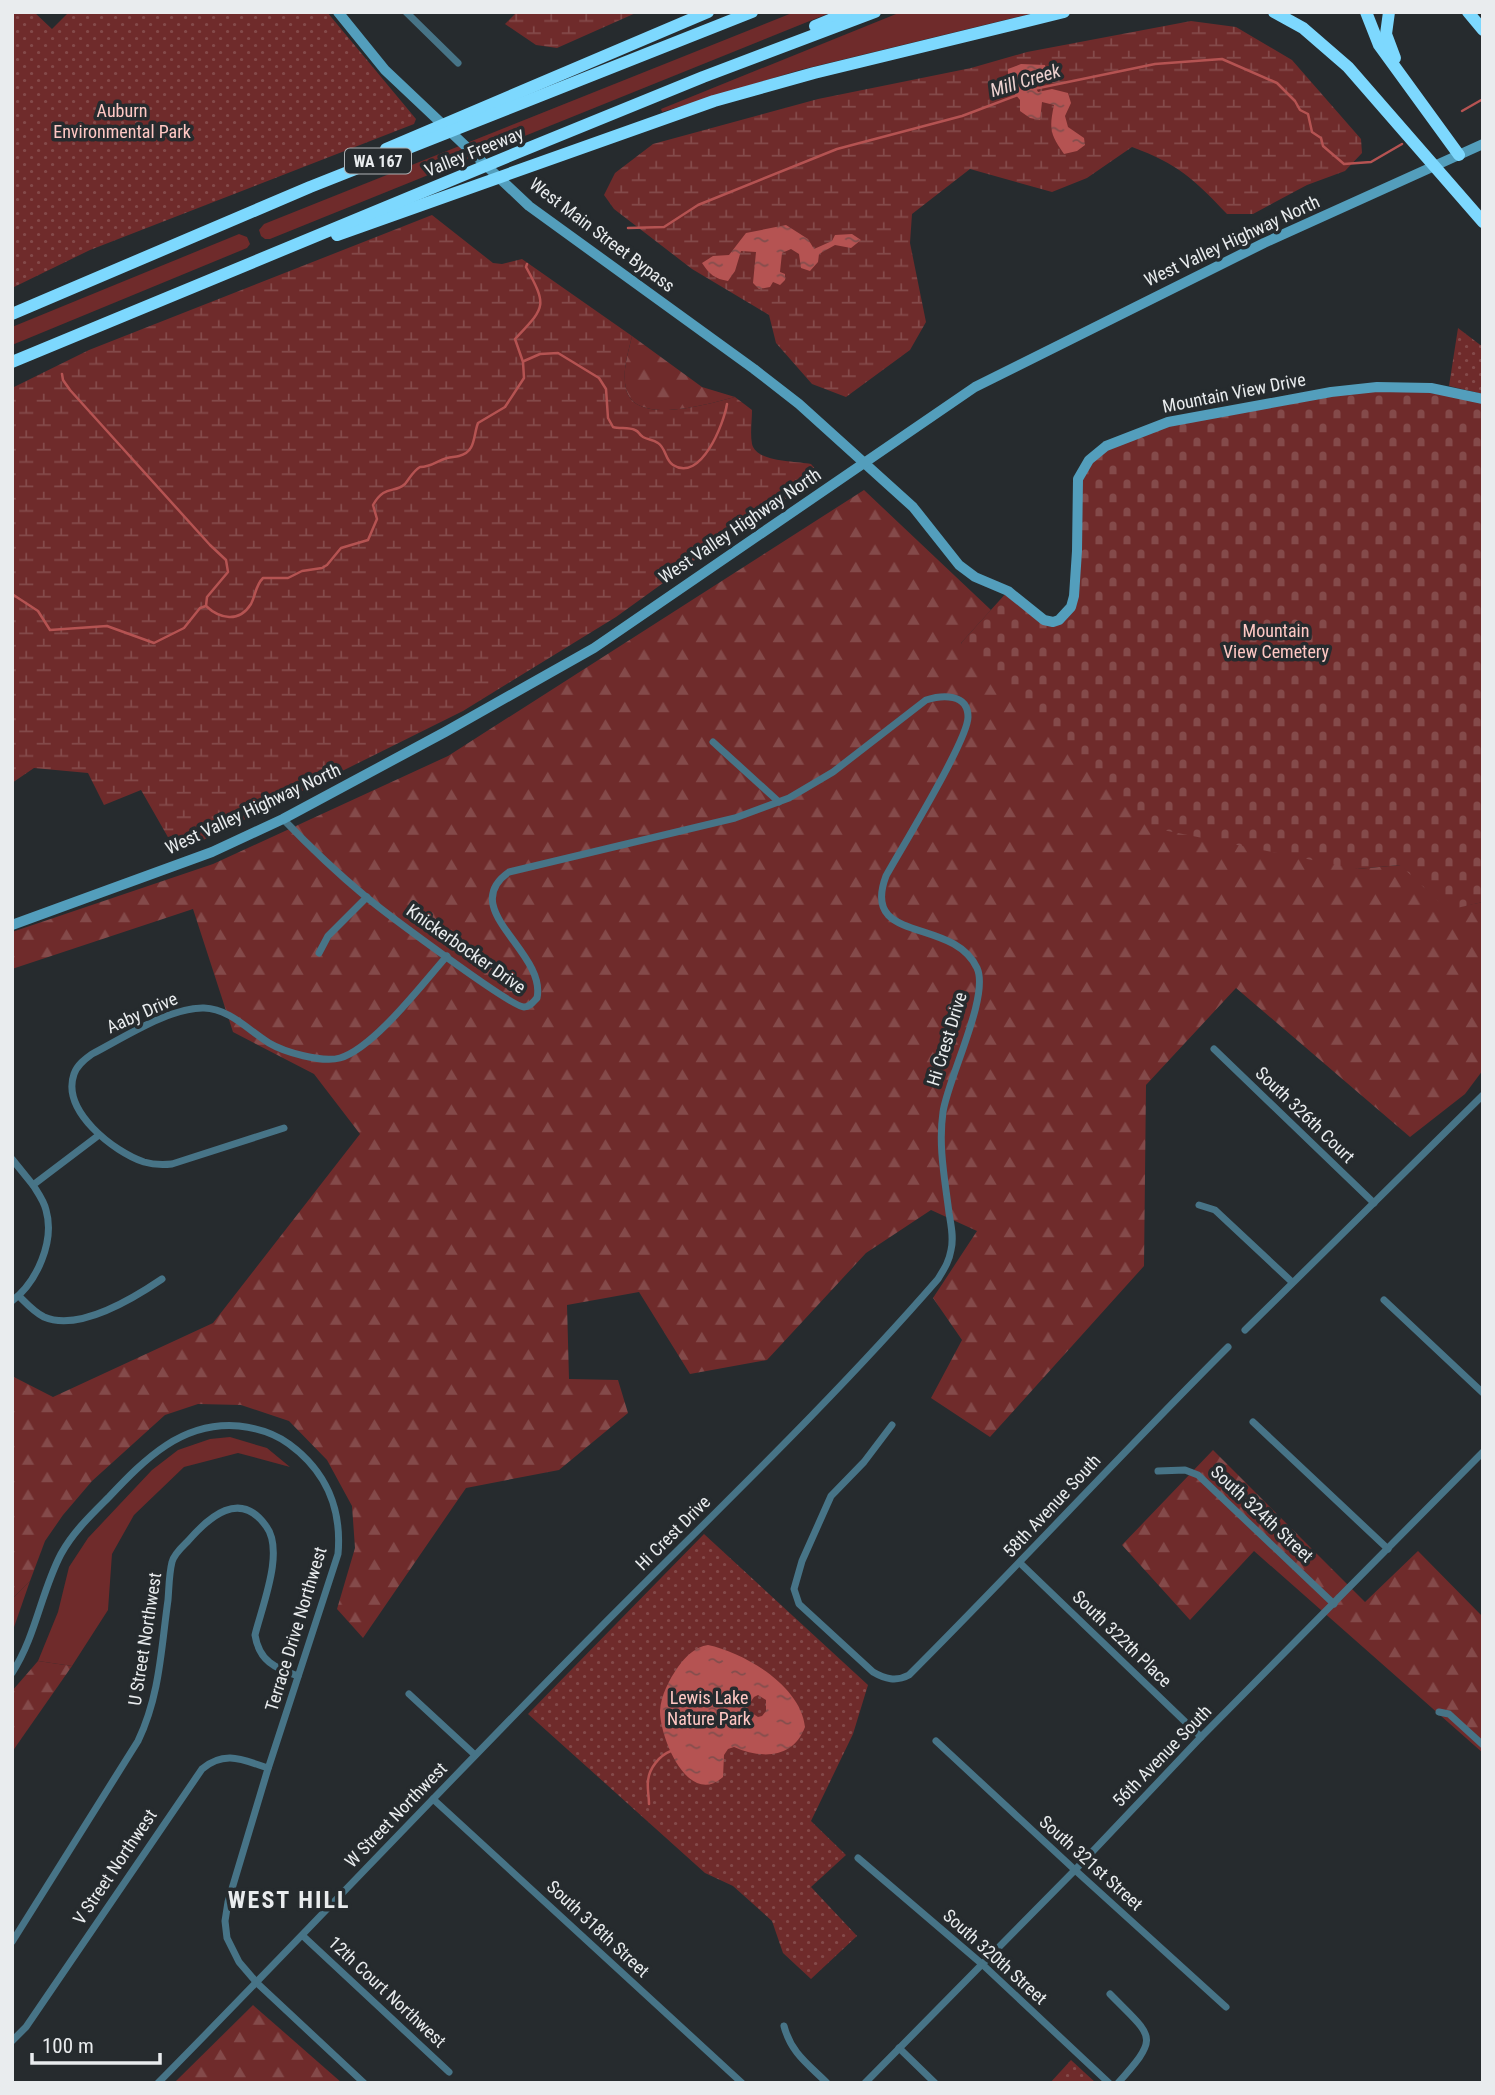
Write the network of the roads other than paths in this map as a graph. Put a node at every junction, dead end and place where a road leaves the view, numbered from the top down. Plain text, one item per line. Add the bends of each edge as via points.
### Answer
1 (338, 12) edge
2 (406, 12) edge
3 (708, 12) edge
4 (752, 12) edge
5 (849, 12) edge
6 (875, 12) edge
7 (1064, 12) edge
8 (1274, 12) edge
9 (1366, 12) edge
10 (1389, 12) edge
11 (1468, 12) edge
12 (1483, 30) edge
13 (458, 63) dead end
14 (703, 77) junction
15 (1420, 100) junction
16 (1483, 144) edge
17 (1458, 155) junction
18 (326, 181) junction
19 (1483, 222) edge
20 (263, 258) junction
21 (12, 313) edge
22 (12, 362) edge
23 (1483, 399) edge
24 (866, 463) junction
25 (713, 742) dead end
26 (779, 802) junction
27 (283, 819) junction
28 (495, 883) joint
29 (367, 897) junction
30 (12, 925) edge
31 (319, 953) dead end
32 (447, 956) junction
33 (1214, 1049) dead end
34 (1483, 1095) edge
35 (284, 1128) dead end
36 (99, 1135) junction
37 (12, 1158) edge
38 (33, 1185) junction
39 (1374, 1203) junction
40 (1199, 1205) dead end
41 (162, 1279) dead end
42 (1292, 1282) junction
43 (16, 1298) edge
44 (1384, 1300) dead end
45 (1245, 1330) dead end
46 (1228, 1347) dead end
47 (1483, 1393) edge
48 (1253, 1422) dead end
49 (892, 1425) dead end
50 (1483, 1452) edge
51 (1158, 1471) dead end
52 (1388, 1549) junction
53 (1020, 1563) junction
54 (1334, 1604) junction
55 (599, 1629) joint
56 (12, 1673) edge
57 (298, 1676) junction
58 (409, 1694) dead end
59 (1439, 1712) dead end
60 (1201, 1737) junction
61 (936, 1741) dead end
62 (1483, 1745) edge
63 (475, 1755) junction
64 (268, 1768) junction
65 (433, 1799) junction
66 (858, 1858) dead end
67 (1074, 1870) junction
68 (303, 1936) junction
69 (12, 1942) edge
70 (982, 1964) junction
71 (257, 1983) junction
72 (1110, 1994) dead end
73 (1226, 2007) dead end
74 (784, 2026) dead end
75 (12, 2040) edge
76 (898, 2048) junction
77 (449, 2072) dead end
78 (158, 2083) edge
79 (365, 2083) edge
80 (742, 2083) edge
81 (827, 2083) edge
82 (865, 2083) edge
83 (935, 2083) edge
84 (1109, 2083) edge
85 (1118, 2083) edge

1 - 24 main road, West Main Street Bypass via 385,70 530,206 754,369
2 - 13 street
3 - 18 highway via 431,129
4 - 18 highway, Valley Freeway / WA 167
5 - 14 highway, WA 167
6 - 14 highway, Valley Freeway / WA 167
7 - 20 highway via 714,100 367,226
8 - 19 highway via 1328,47
9 - 15 highway via 1379,45
10 - 15 highway via 1388,44
11 - 12 highway
14 - 20 highway, Valley Freeway / WA 167
15 - 17 highway
16 - 17 main road, West Valley Highway North
17 - 24 main road, West Valley Highway North via 1265,243 975,387
18 - 21 highway, Valley Freeway / WA 167
20 - 22 highway, Valley Freeway / WA 167
23 - 24 main road, Mountain View Drive via 1431,388 1331,392 1168,422 1106,446 1088,460 1079,479 1074,596 1066,614 1053,622 1044,621 1008,591 967,572 913,507
24 - 27 main road, West Valley Highway North via 594,648
25 - 26 street
26 - 28 street, Hi Crest Drive via 735,818 509,872
26 - 55 street, Hi Crest Drive via 833,772 926,700 948,695 965,706 965,732 886,876 880,897 888,916 949,940 972,961 979,975 977,1003 943,1112 941,1143 951,1251 937,1279 852,1373
27 - 29 street, Knickerbocker Drive
27 - 30 main road, West Valley Highway North via 212,852
28 - 32 street, Knickerbocker Drive via 495,914 532,967 537,998 522,1007 512,1003
29 - 31 street via 328,936
29 - 32 street, Knickerbocker Drive
32 - 36 street, Aaby Drive via 382,1028 339,1059 279,1049 221,1011 206,1008 169,1016 92,1054 74,1073 72,1087 74,1101
33 - 39 street, South 326th Court
34 - 39 street
35 - 36 street, Aaby Drive via 159,1165 132,1157
36 - 38 street
37 - 38 street
38 - 43 street via 47,1212 48,1232 44,1253
39 - 42 street
40 - 42 street via 1215,1210
41 - 43 street via 130,1301 69,1320 48,1318
42 - 45 street
44 - 47 street
46 - 53 street, 58th Avenue South
48 - 52 street
49 - 53 street, 58th Avenue South via 831,1496 802,1561 794,1589 799,1604 873,1672 895,1679 909,1675
50 - 52 street, 56th Avenue South
51 - 54 street, South 324th Street via 1185,1470 1198,1475
52 - 54 street, 56th Avenue South
53 - 60 street, South 322th Place
54 - 60 street, 56th Avenue South
55 - 63 street, W Street Northwest
56 - 57 street, Terrace Drive Northwest via 28,1646 59,1558 85,1522 172,1439 227,1425 282,1439 324,1479 334,1502 338,1555
57 - 64 street, Terrace Drive Northwest
57 - 69 street, U Street Northwest via 267,1662 257,1646 255,1635 273,1562 272,1535 258,1517 246,1511 221,1511 192,1536 172,1562 157,1689 143,1730
58 - 63 street
59 - 62 street via 1449,1714
60 - 67 street, 56th Avenue South
61 - 67 street, South 321st Street
63 - 65 street, W Street Northwest
64 - 71 street, Terrace Drive Northwest via 225,1922 231,1951
64 - 75 street, V Street Northwest via 228,1757 202,1769 26,2027
65 - 68 street, W Street Northwest
65 - 80 street, South 318th Street
66 - 70 street, South 320th Street
67 - 70 street, 56th Avenue South
67 - 73 street, South 321st Street
68 - 71 street, W Street Northwest
68 - 77 street, 12th Court Northwest
70 - 76 street, 56th Avenue South
70 - 84 street, South 320th Street
71 - 78 street, W Street Northwest
71 - 79 street, Terrace Drive Northwest
72 - 85 street via 1146,2033 1148,2043
74 - 81 street via 793,2050
76 - 82 street, 56th Avenue South
76 - 83 street

